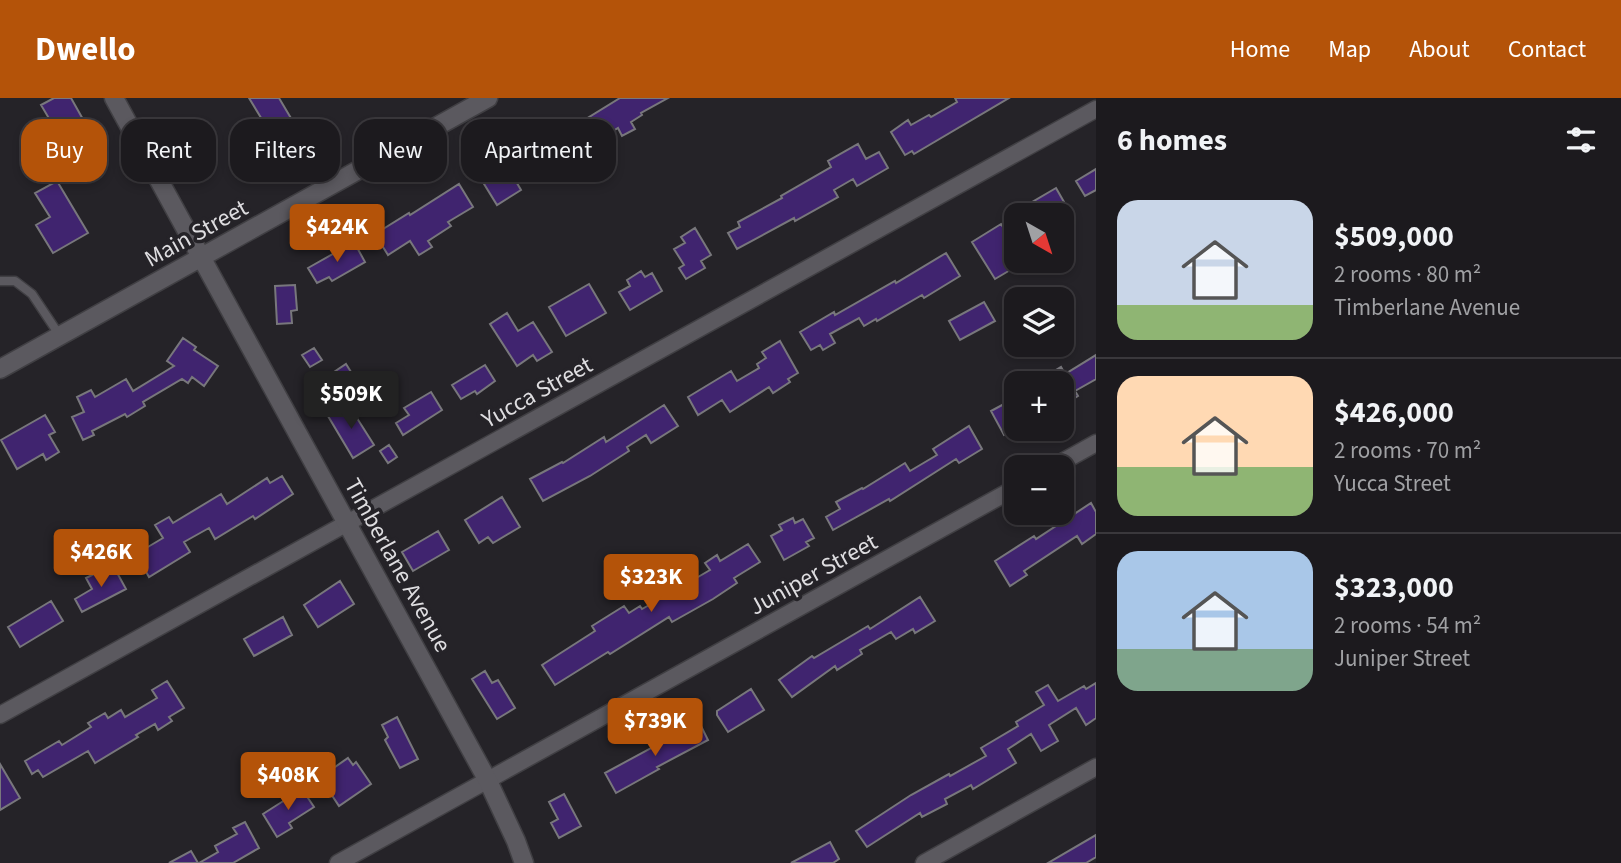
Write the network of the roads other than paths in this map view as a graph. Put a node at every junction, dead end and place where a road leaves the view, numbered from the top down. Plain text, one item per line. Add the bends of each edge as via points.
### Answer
1 (114, 98) edge
2 (488, 98) edge
3 (1096, 110) edge
4 (201, 258) junction
5 (0, 281) edge
6 (60, 336) junction
7 (0, 369) edge
8 (1096, 443) edge
9 (1074, 455) edge
10 (1004, 494) edge
11 (347, 524) junction
12 (0, 715) edge
13 (1096, 767) edge
14 (488, 781) junction
15 (338, 863) edge
16 (524, 863) edge
17 (924, 863) edge

1 - 4 street, Timberlane Avenue
2 - 4 street, Main Street
3 - 11 street, Yucca Street
4 - 6 street, Main Street
4 - 11 street, Timberlane Avenue
5 - 6 lane via 15,281 32,294
6 - 7 street, Main Street
8 - 9 street
10 - 14 street, Juniper Street
11 - 12 street, Yucca Street
11 - 14 street, Timberlane Avenue
13 - 17 street
14 - 15 street, Juniper Street
14 - 16 street, Timberlane Avenue

